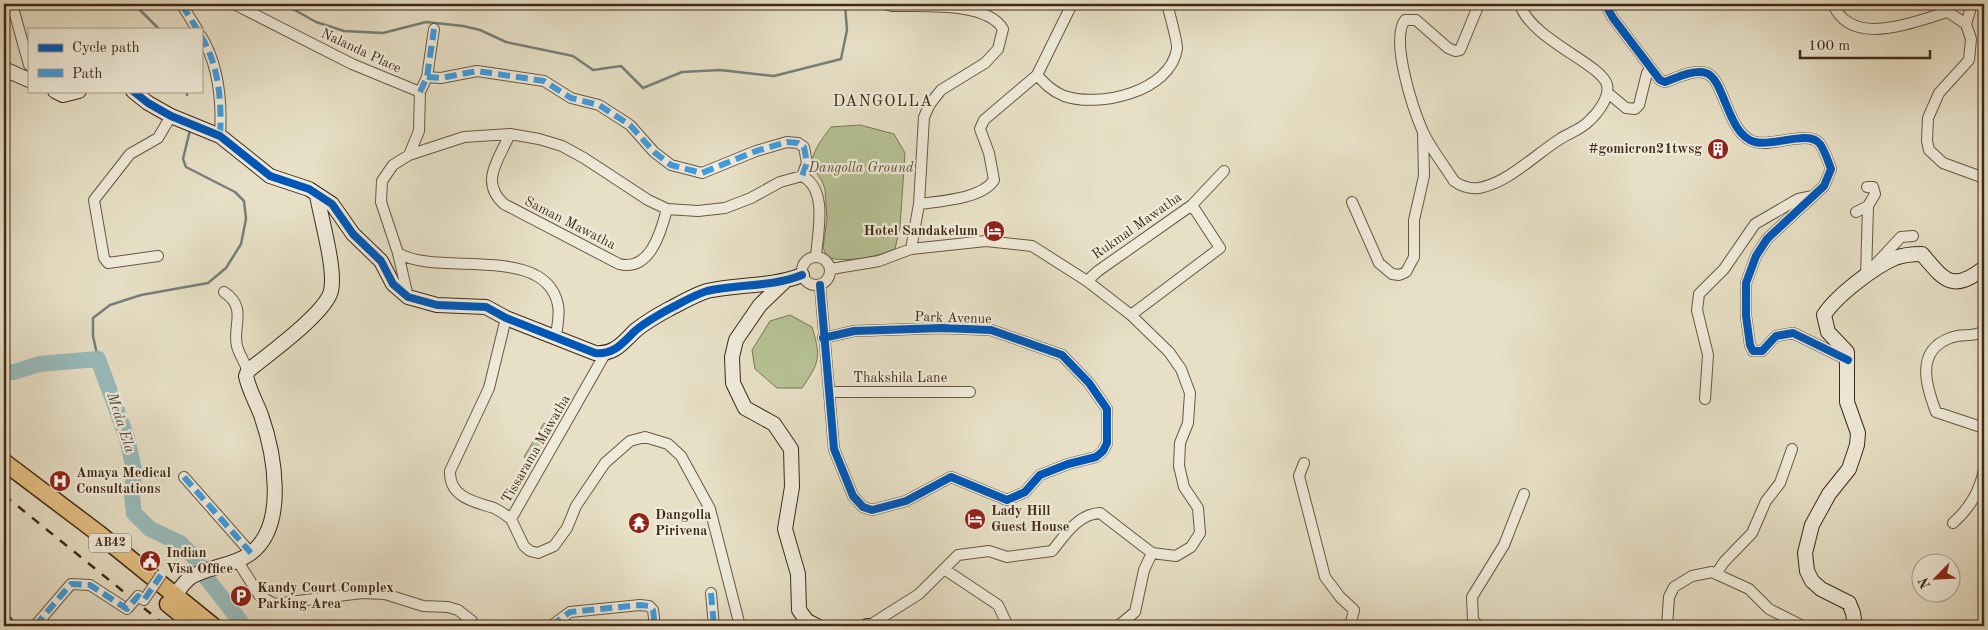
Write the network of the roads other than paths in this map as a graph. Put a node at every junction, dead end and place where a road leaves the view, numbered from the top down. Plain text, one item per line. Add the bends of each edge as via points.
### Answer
1 (12, 4) edge
2 (234, 4) edge
3 (885, 4) edge
4 (1072, 4) edge
5 (1167, 4) edge
6 (1479, 4) edge
7 (1520, 4) edge
8 (1605, 4) edge
9 (1832, 4) edge
10 (1972, 4) edge
11 (182, 5) edge
12 (1966, 24) junction
13 (196, 28) edge
14 (434, 29) dead end
15 (202, 38) edge
16 (28, 61) edge
17 (1651, 68) junction
18 (4, 69) edge
19 (1037, 75) junction
20 (427, 77) junction
21 (28, 80) edge
22 (57, 92) edge
23 (75, 92) edge
24 (133, 92) edge
25 (420, 92) junction
26 (1608, 93) junction
27 (171, 116) junction
28 (1423, 132) junction
29 (510, 134) junction
30 (220, 136) junction
31 (409, 155) junction
32 (1224, 172) dead end
33 (802, 176) junction
34 (1984, 178) edge
35 (1867, 187) dead end
36 (317, 195) junction
37 (1814, 196) junction
38 (1352, 202) dead end
39 (919, 204) junction
40 (1192, 205) junction
41 (1868, 206) junction
42 (667, 209) junction
43 (1856, 212) dead end
44 (1913, 236) dead end
45 (911, 248) junction
46 (398, 253) junction
47 (158, 256) dead end
48 (816, 256) junction
49 (1984, 268) edge
50 (831, 269) junction
51 (802, 275) junction
52 (1866, 275) junction
53 (784, 282) junction
54 (1087, 282) junction
55 (820, 286) junction
56 (224, 292) dead end
57 (408, 298) junction
58 (1131, 315) junction
59 (506, 318) junction
60 (1984, 331) edge
61 (556, 336) junction
62 (823, 338) junction
63 (605, 354) junction
64 (1848, 360) junction
65 (248, 371) junction
66 (830, 392) junction
67 (970, 392) dead end
68 (1706, 399) dead end
69 (1984, 428) edge
70 (1792, 449) dead end
71 (4, 462) edge
72 (1304, 463) dead end
73 (1984, 470) edge
74 (4, 476) edge
75 (184, 477) dead end
76 (1524, 494) dead end
77 (511, 518) junction
78 (1953, 523) dead end
79 (251, 553) junction
80 (1152, 553) junction
81 (237, 560) junction
82 (944, 569) junction
83 (1716, 574) junction
84 (162, 575) dead end
85 (711, 592) dead end
86 (172, 600) junction
87 (35, 626) edge
88 (195, 626) edge
89 (213, 626) edge
90 (474, 626) edge
91 (551, 626) edge
92 (655, 626) edge
93 (714, 626) edge
94 (740, 626) edge
95 (816, 626) edge
96 (872, 626) edge
97 (1008, 626) edge
98 (1118, 626) edge
99 (1350, 626) edge
100 (1478, 626) edge
101 (1667, 626) edge
102 (1803, 626) edge
103 (1855, 626) edge

1 - 16 street
2 - 25 street, Nalanda Place via 352,64
3 - 39 street via 948,7 976,12 999,22 1004,29 998,49 985,63 942,90 930,104 924,117
4 - 19 street
5 - 19 street via 1177,48 1167,70 1139,91 1104,100 1080,100 1050,89
6 - 28 street via 1460,50 1448,48 1416,20 1405,20 1402,26 1400,58
7 - 26 street via 1523,14 1558,46 1602,75
8 - 17 street
9 - 12 street via 1848,22 1859,27 1884,29 1948,12
10 - 12 street
11 - 13 street
12 - 34 street via 1971,39 1969,60 1939,93 1928,118 1927,141 1929,150 1943,163
14 - 20 street
15 - 30 street via 212,63 222,106
17 - 26 street via 1639,105 1635,108 1626,108
17 - 37 street via 1665,82 1696,72 1714,78 1732,119 1745,137 1755,142 1776,143 1809,136 1816,139 1822,145 1831,168 1824,186
18 - 21 street
19 - 39 street via 984,120 980,129 994,180 990,187 956,198
20 - 25 street
20 - 33 street via 440,78 476,71 544,80 571,98 599,105 630,125 654,152 671,164 702,173 756,151 787,142 798,143 804,147 807,163
22 - 23 street via 63,95
24 - 27 street
25 - 31 street via 419,130
26 - 28 street via 1587,124 1507,176 1479,188 1460,186 1454,181
27 - 30 street
27 - 47 street via 158,138 130,154 94,200 104,258 108,263
28 - 38 street via 1424,176 1414,220 1414,257 1406,272 1392,274 1379,263
29 - 31 street via 464,137
29 - 42 street via 562,146
29 - 42 street, Saman Mawatha via 494,168 490,184 494,195 504,204 619,264 629,266 638,263 650,253
30 - 36 street via 270,176 309,189
31 - 46 street via 393,165 382,181 381,202
32 - 40 street, Rukmal Mawatha
33 - 42 street via 780,182 725,208 698,211
33 - 48 street via 810,180 819,197
35 - 41 street via 1873,187 1875,194
36 - 57 street via 332,204 353,234 381,261 393,284
36 - 65 street via 332,289 317,313
37 - 64 street via 1767,239 1756,256 1746,283 1750,345 1753,352 1762,351 1776,336 1794,333
37 - 68 street via 1798,199 1755,224 1724,269 1699,294 1698,310 1708,355
39 - 45 street
40 - 54 street, Rukmal Mawatha
40 - 58 street via 1220,248
41 - 43 street
41 - 52 street
44 - 52 street via 1901,237
45 - 50 street via 879,261
45 - 54 street via 986,240 1032,246
46 - 57 street
46 - 61 street via 422,263 505,266 542,278 552,288 559,308
48 - 50 street via 828,262
48 - 51 street via 804,262
49 - 52 street via 1972,278 1950,282 1922,254 1912,254 1894,258
50 - 55 street via 829,279
51 - 53 street
51 - 55 street via 807,283
52 - 64 street via 1824,315 1828,332 1847,352
53 - 63 street via 716,290 692,297 658,315 617,349
53 - 95 street via 760,305 736,340 732,357 733,383 745,408 774,424 791,449 792,487 785,529 798,574 799,610 807,621
54 - 58 street
55 - 62 street
56 - 65 street via 230,296 239,313 236,345
57 - 59 street via 437,305 486,307
58 - 80 street via 1169,352 1181,369 1190,393 1179,466 1184,487 1198,508 1200,532 1191,547 1176,556
59 - 61 street
59 - 77 street via 490,388 449,478 457,492
60 - 69 street via 1976,336 1951,337 1940,344 1928,358 1925,376 1936,412
61 - 63 street via 595,353
62 - 66 street, Park Avenue
62 - 66 street, Park Avenue via 854,331 991,330 1062,355 1089,383 1107,410 1107,443 1096,457 1040,475 1025,492 1007,500 951,477 906,501 872,510 863,507 852,496 834,449
63 - 77 street, Tissarama Mawatha
64 - 103 street via 1847,402 1858,432 1857,445 1849,468 1829,494 1812,526 1805,553 1812,581 1848,604
65 - 79 street via 248,384 261,416 275,471 274,507 268,530
66 - 67 street, Thakshila Lane
70 - 83 street via 1780,483 1766,501 1752,533
71 - 86 main road, AB42
72 - 99 street via 1299,476 1325,577 1354,610
73 - 78 street via 1980,489 1965,512
74 - 86 main road, AB42
75 - 79 street
76 - 100 street via 1504,545 1472,597 1473,620
77 - 94 street, Tissarama Mawatha via 524,546 530,551 538,553 554,546 567,528 582,496 605,464 630,441 644,437 668,444 681,456 710,509
79 - 81 street
80 - 82 street via 1100,513 1091,513 1074,524 1052,551 1007,557 989,551 958,554
80 - 98 street via 1144,570 1135,612
81 - 86 street via 189,578
81 - 90 street via 259,595 274,604 362,593 385,594 423,606 458,610
82 - 96 street via 919,594
82 - 97 street via 998,605
83 - 101 street via 1692,576 1674,587 1669,597
83 - 102 street via 1749,589 1769,609
84 - 87 street, bridge via 144,600 138,596 128,609 90,585 71,584
85 - 93 street
86 - 88 main road, AB42
86 - 89 main road, AB42
91 - 92 street via 570,612 640,604 653,610

